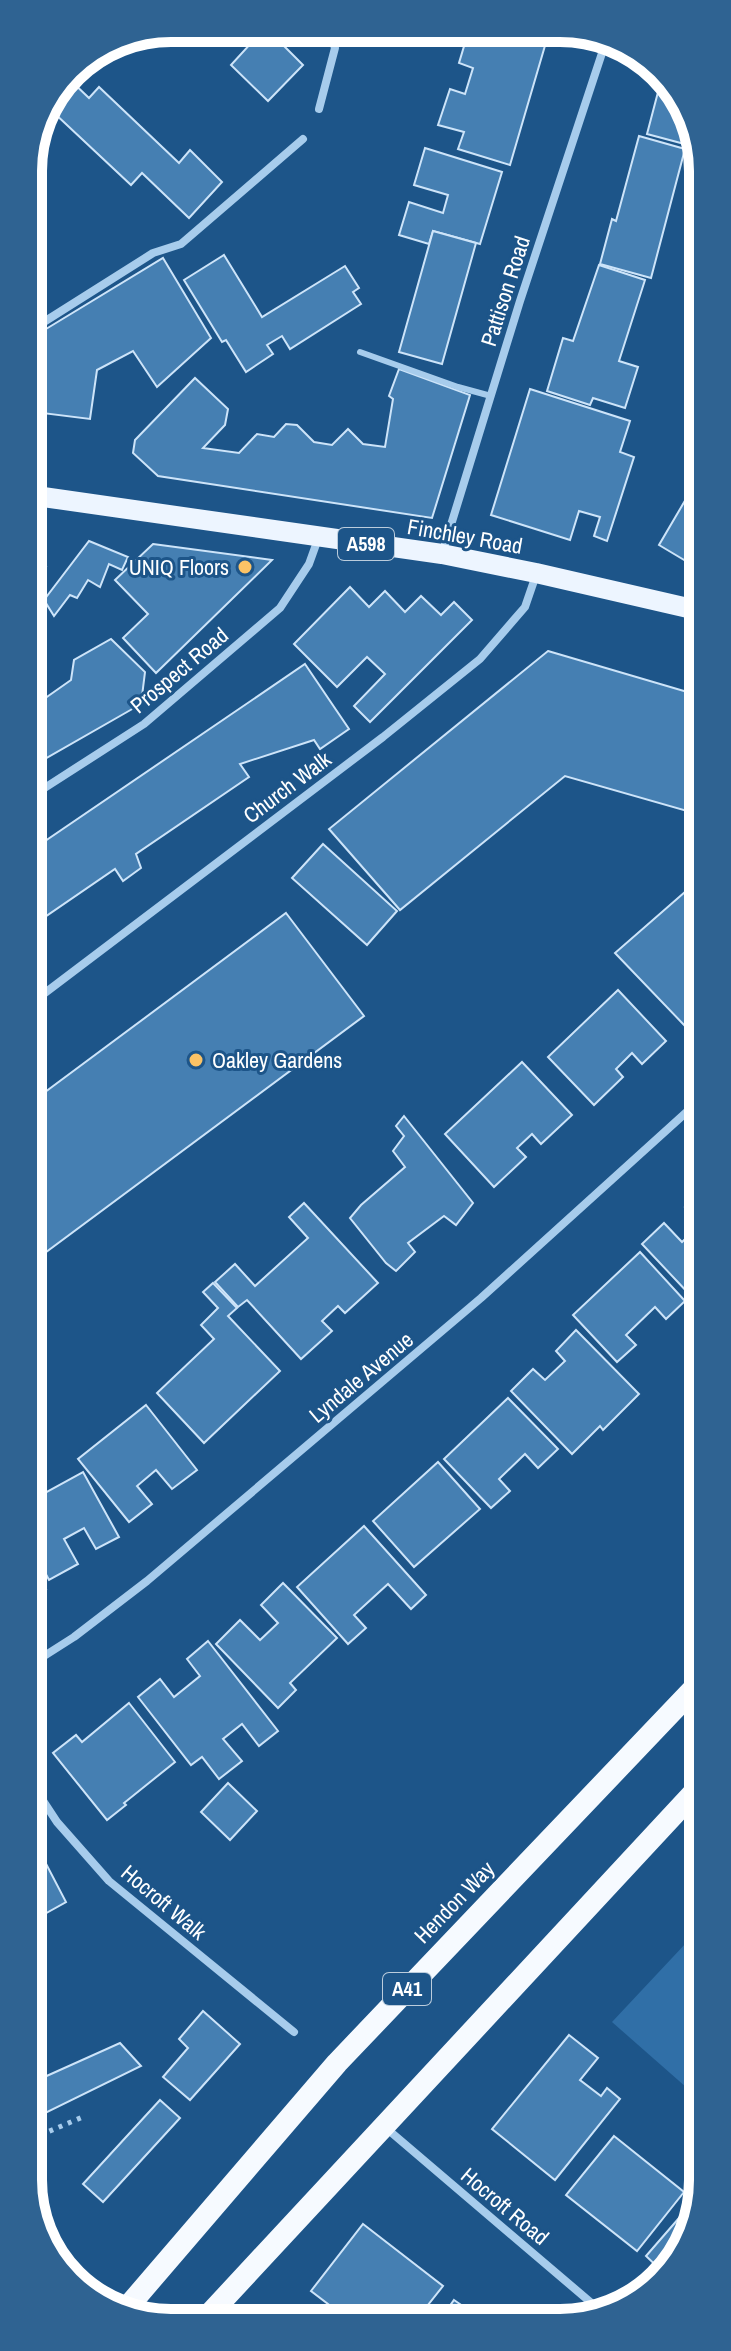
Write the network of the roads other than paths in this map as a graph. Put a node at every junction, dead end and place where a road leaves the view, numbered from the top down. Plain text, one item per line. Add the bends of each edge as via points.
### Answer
1 (333, 42) edge
2 (603, 50) edge
3 (319, 109) dead end
4 (303, 139) dead end
5 (42, 323) edge
6 (360, 352) dead end
7 (491, 396) junction
8 (42, 497) edge
9 (318, 537) junction
10 (442, 554) junction
11 (536, 573) junction
12 (689, 608) edge
13 (42, 790) edge
14 (42, 995) edge
15 (689, 1110) edge
16 (42, 1657) edge
17 (689, 1694) edge
18 (689, 1798) edge
19 (42, 1799) edge
20 (294, 2032) dead end
21 (385, 2128) junction
22 (131, 2302) edge
23 (593, 2304) edge
24 (214, 2309) edge

1 - 3 street
2 - 7 street, Pattison Road
4 - 5 street via 181,244 153,253
6 - 7 lane
7 - 10 street, Pattison Road
8 - 9 main road, Finchley Road / A598
9 - 10 main road, Finchley Road / A598
9 - 13 street, Prospect Road via 309,564 280,608 144,724
10 - 11 main road, Finchley Road / A598
11 - 12 main road, Finchley Road / A598
11 - 14 street, Church Walk via 525,607 480,659
15 - 16 street, Lyndale Avenue via 481,1298 147,1581
17 - 22 highway, Hendon Way / A41 via 337,2063
18 - 21 highway
19 - 20 street, Hocroft Walk via 109,1881
21 - 23 street, Hocroft Road
21 - 24 highway

